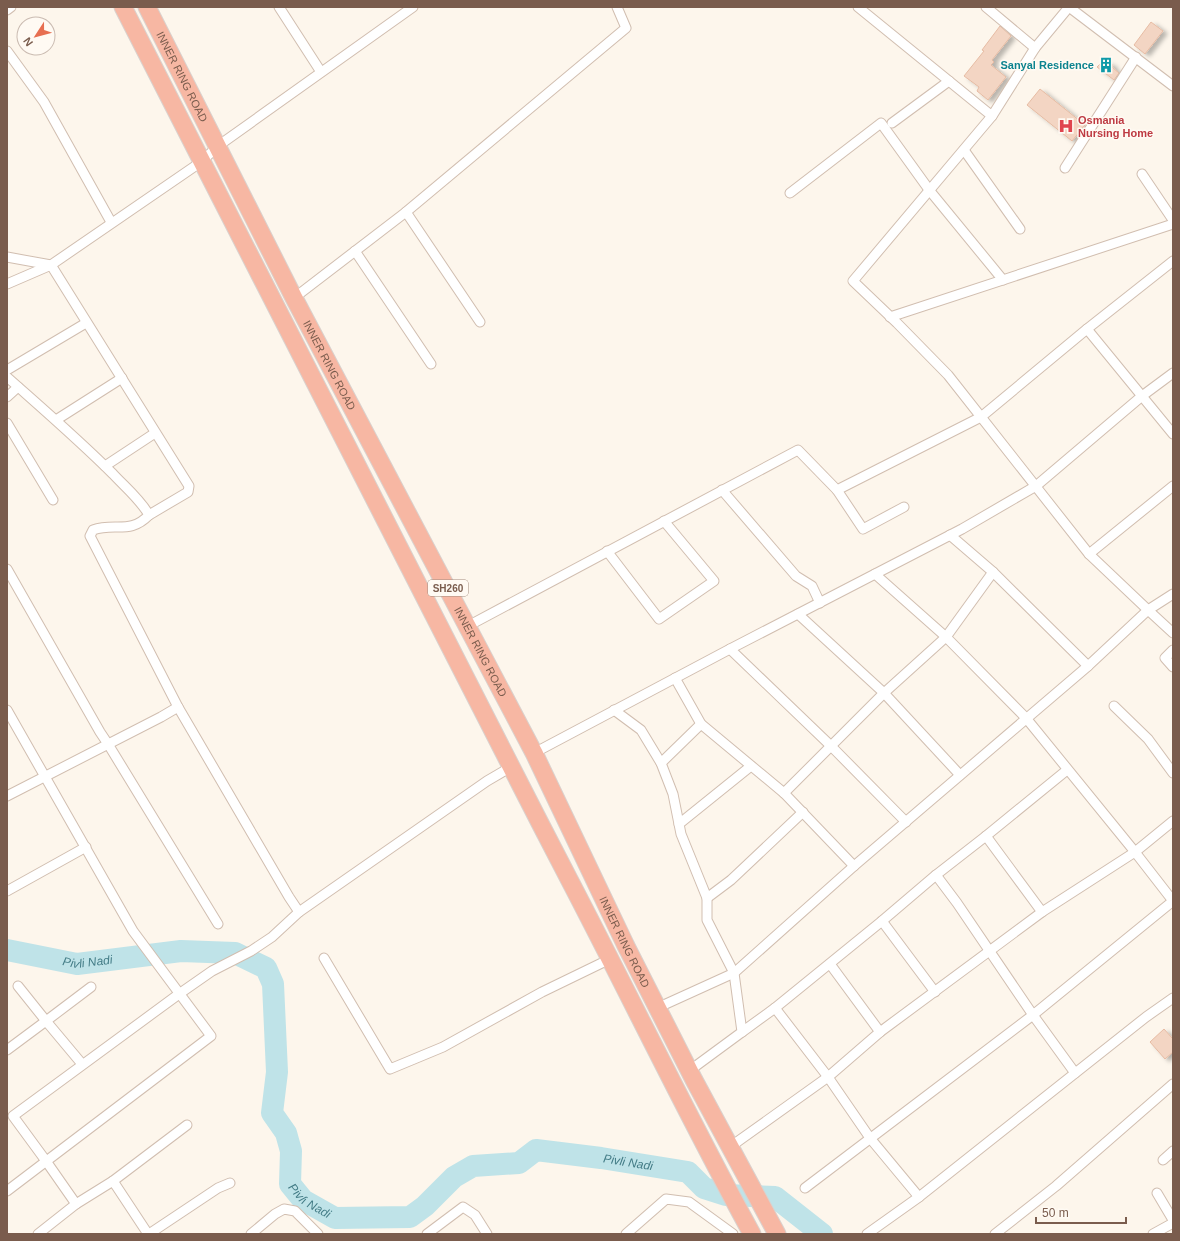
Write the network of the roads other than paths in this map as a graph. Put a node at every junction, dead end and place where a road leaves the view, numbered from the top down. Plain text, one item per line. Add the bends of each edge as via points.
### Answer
1 (11, 7) edge
2 (123, 7) edge
3 (147, 7) edge
4 (279, 7) edge
5 (413, 7) edge
6 (617, 7) edge
7 (986, 7) edge
8 (1069, 7) edge
9 (865, 9) edge
10 (7, 10) edge
11 (1035, 48) junction
12 (7, 51) edge
13 (1136, 57) junction
14 (321, 72) junction
15 (949, 81) junction
16 (1173, 86) edge
17 (992, 116) junction
18 (892, 123) dead end
19 (218, 146) junction
20 (964, 150) junction
21 (201, 162) junction
22 (1065, 168) dead end
23 (1142, 174) dead end
24 (930, 191) junction
25 (790, 194) dead end
26 (406, 212) junction
27 (1173, 220) edge
28 (111, 222) junction
29 (1173, 224) edge
30 (1020, 229) dead end
31 (355, 251) junction
32 (7, 257) edge
33 (1173, 261) edge
34 (51, 265) junction
35 (1003, 280) junction
36 (7, 284) edge
37 (294, 298) junction
38 (890, 317) junction
39 (480, 322) dead end
40 (86, 323) junction
41 (1087, 329) junction
42 (430, 364) dead end
43 (7, 370) edge
44 (1173, 373) edge
45 (7, 376) edge
46 (122, 378) junction
47 (18, 387) junction
48 (1142, 396) junction
49 (7, 397) edge
50 (981, 417) junction
51 (56, 420) junction
52 (7, 423) edge
53 (155, 433) junction
54 (1173, 434) edge
55 (105, 466) junction
56 (1036, 486) junction
57 (1173, 486) edge
58 (722, 490) junction
59 (837, 490) junction
60 (53, 500) dead end
61 (904, 508) dead end
62 (149, 515) junction
63 (664, 521) junction
64 (950, 535) junction
65 (607, 551) junction
66 (1089, 554) junction
67 (7, 569) edge
68 (993, 572) junction
69 (876, 574) junction
70 (1173, 594) edge
71 (820, 603) junction
72 (1148, 610) junction
73 (798, 614) junction
74 (468, 626) junction
75 (1173, 634) edge
76 (946, 637) junction
77 (730, 649) junction
78 (1173, 650) edge
79 (1088, 666) junction
80 (1173, 666) edge
81 (675, 678) junction
82 (884, 693) junction
83 (1114, 706) dead end
84 (178, 707) junction
85 (7, 710) edge
86 (614, 710) junction
87 (1026, 718) junction
88 (701, 724) junction
89 (108, 744) junction
90 (831, 746) junction
91 (534, 753) junction
92 (661, 764) junction
93 (751, 766) junction
94 (511, 767) junction
95 (1067, 770) junction
96 (1173, 773) edge
97 (960, 775) junction
98 (46, 776) junction
99 (784, 793) junction
100 (7, 796) edge
101 (803, 812) junction
102 (1173, 821) edge
103 (906, 822) junction
104 (679, 824) junction
105 (986, 836) junction
106 (86, 847) junction
107 (1135, 852) junction
108 (854, 866) junction
109 (936, 875) junction
110 (7, 891) edge
111 (707, 898) junction
112 (1173, 901) edge
113 (299, 912) junction
114 (1042, 912) junction
115 (882, 921) junction
116 (218, 924) dead end
117 (989, 952) junction
118 (324, 958) dead end
119 (610, 959) junction
120 (830, 964) junction
121 (734, 973) junction
122 (18, 986) dead end
123 (91, 987) dead end
124 (935, 992) junction
125 (179, 994) junction
126 (1173, 998) edge
127 (657, 1008) junction
128 (775, 1008) junction
129 (1033, 1015) junction
130 (46, 1021) junction
131 (742, 1032) junction
132 (880, 1032) junction
133 (7, 1050) edge
134 (82, 1064) junction
135 (690, 1071) junction
136 (1075, 1073) junction
137 (828, 1077) junction
138 (1173, 1084) edge
139 (187, 1125) dead end
140 (870, 1138) junction
141 (730, 1147) junction
142 (1173, 1152) edge
143 (1163, 1160) dead end
144 (46, 1161) junction
145 (113, 1181) junction
146 (230, 1183) dead end
147 (805, 1188) dead end
148 (7, 1191) edge
149 (1157, 1193) dead end
150 (919, 1197) junction
151 (76, 1204) junction
152 (1173, 1220) edge
153 (1173, 1223) edge
154 (729, 1233) edge
155 (38, 1234) edge
156 (148, 1234) edge
157 (251, 1234) edge
158 (318, 1234) edge
159 (427, 1234) edge
160 (487, 1234) edge
161 (626, 1234) edge
162 (752, 1234) edge
163 (777, 1234) edge
164 (867, 1234) edge
165 (995, 1234) edge
166 (1153, 1234) edge

1 - 10 street
2 - 21 highway, INNER RING ROAD / SH260
3 - 19 highway, INNER RING ROAD / SH260
4 - 14 street
5 - 14 street
6 - 26 street via 626,28
7 - 11 street
8 - 11 street
8 - 13 street
9 - 15 street
11 - 17 street
12 - 28 street via 44,102
13 - 16 street
13 - 22 street
14 - 19 street
15 - 17 street
15 - 18 street
17 - 20 street
19 - 21 street
19 - 37 highway, INNER RING ROAD / SH260
20 - 24 street
20 - 30 street
21 - 28 street
21 - 94 highway, INNER RING ROAD / SH260
23 - 27 street
24 - 25 street via 881,123
24 - 35 street
24 - 38 street via 853,281
26 - 31 street
26 - 39 street
28 - 34 street
29 - 35 street
31 - 37 street
31 - 42 street
32 - 34 street
33 - 41 street
34 - 36 street
34 - 40 street
35 - 38 street
37 - 74 highway, INNER RING ROAD / SH260
38 - 50 street via 948,375
40 - 43 street
40 - 46 street
41 - 48 street
41 - 50 street
44 - 48 street
45 - 47 street
46 - 51 street
46 - 53 street
47 - 49 street
47 - 51 street
48 - 54 street
48 - 56 street
50 - 56 street
50 - 59 street
51 - 55 street
52 - 60 street
53 - 55 street
53 - 62 street via 189,486 188,492
55 - 62 street via 144,506
56 - 64 street
56 - 66 street
57 - 66 street
58 - 59 street via 798,450
58 - 63 street
58 - 71 street via 796,576 812,586
59 - 61 street via 862,529
62 - 84 street via 142,523 134,526 99,528 93,530 90,536
63 - 65 street
63 - 65 street via 714,581 659,619
64 - 68 street
64 - 69 street
65 - 74 street
66 - 72 street
67 - 89 street
68 - 76 street
68 - 79 street
69 - 71 street
69 - 76 street
70 - 72 street
71 - 73 street
72 - 75 street
72 - 79 street
73 - 77 street
73 - 82 street
74 - 91 highway, INNER RING ROAD / SH260
76 - 82 street
76 - 87 street
77 - 81 street
77 - 90 street
78 - 80 street via 1165,658
79 - 87 street
81 - 86 street
81 - 88 street
82 - 90 street
82 - 97 street
83 - 96 street via 1148,739
84 - 89 street
84 - 113 street
85 - 98 street
86 - 91 street
86 - 92 street via 641,730
87 - 95 street
87 - 97 street
88 - 92 street
88 - 93 street
89 - 98 street
89 - 116 street
90 - 99 street
90 - 103 street
91 - 127 highway, INNER RING ROAD / SH260
92 - 104 street
93 - 99 street
93 - 104 street
94 - 113 street
94 - 119 highway, INNER RING ROAD / SH260
95 - 105 street
95 - 107 street
97 - 103 street
98 - 100 street
98 - 106 street
99 - 101 street
101 - 108 street
101 - 111 street via 731,880
102 - 107 street
103 - 108 street
104 - 111 street
105 - 109 street
105 - 114 street
106 - 110 street
106 - 125 street via 133,930
107 - 112 street
107 - 114 street
108 - 121 street
109 - 115 street
109 - 117 street
111 - 121 street via 707,920
112 - 129 street
113 - 125 street via 272,937 212,971
114 - 117 street
115 - 120 street
115 - 124 street
117 - 124 street
117 - 129 street
118 - 119 street via 390,1069 444,1046 542,992
119 - 162 highway, INNER RING ROAD / SH260 via 715,1167
120 - 128 street
120 - 132 street
121 - 127 street
121 - 131 street
122 - 130 street
123 - 130 street
124 - 132 street
125 - 134 street
125 - 144 street via 211,1036
126 - 136 street
127 - 135 highway, INNER RING ROAD / SH260
128 - 131 street
128 - 137 street
129 - 136 street
129 - 140 street
130 - 133 street
130 - 134 street
131 - 135 street
132 - 137 street
134 - 144 street via 13,1116
135 - 141 highway, INNER RING ROAD / SH260
136 - 150 street
137 - 140 street
137 - 141 street
138 - 165 street via 1056,1186
139 - 145 street
140 - 147 street
140 - 150 street
141 - 163 highway, INNER RING ROAD / SH260
142 - 143 street
144 - 148 street
144 - 151 street
145 - 151 street
145 - 156 street
146 - 156 street via 218,1188
149 - 152 street
150 - 164 street
151 - 155 street
153 - 166 street
154 - 161 street via 689,1202 666,1199
157 - 158 street via 284,1209 295,1211
159 - 160 street via 464,1207 475,1214

